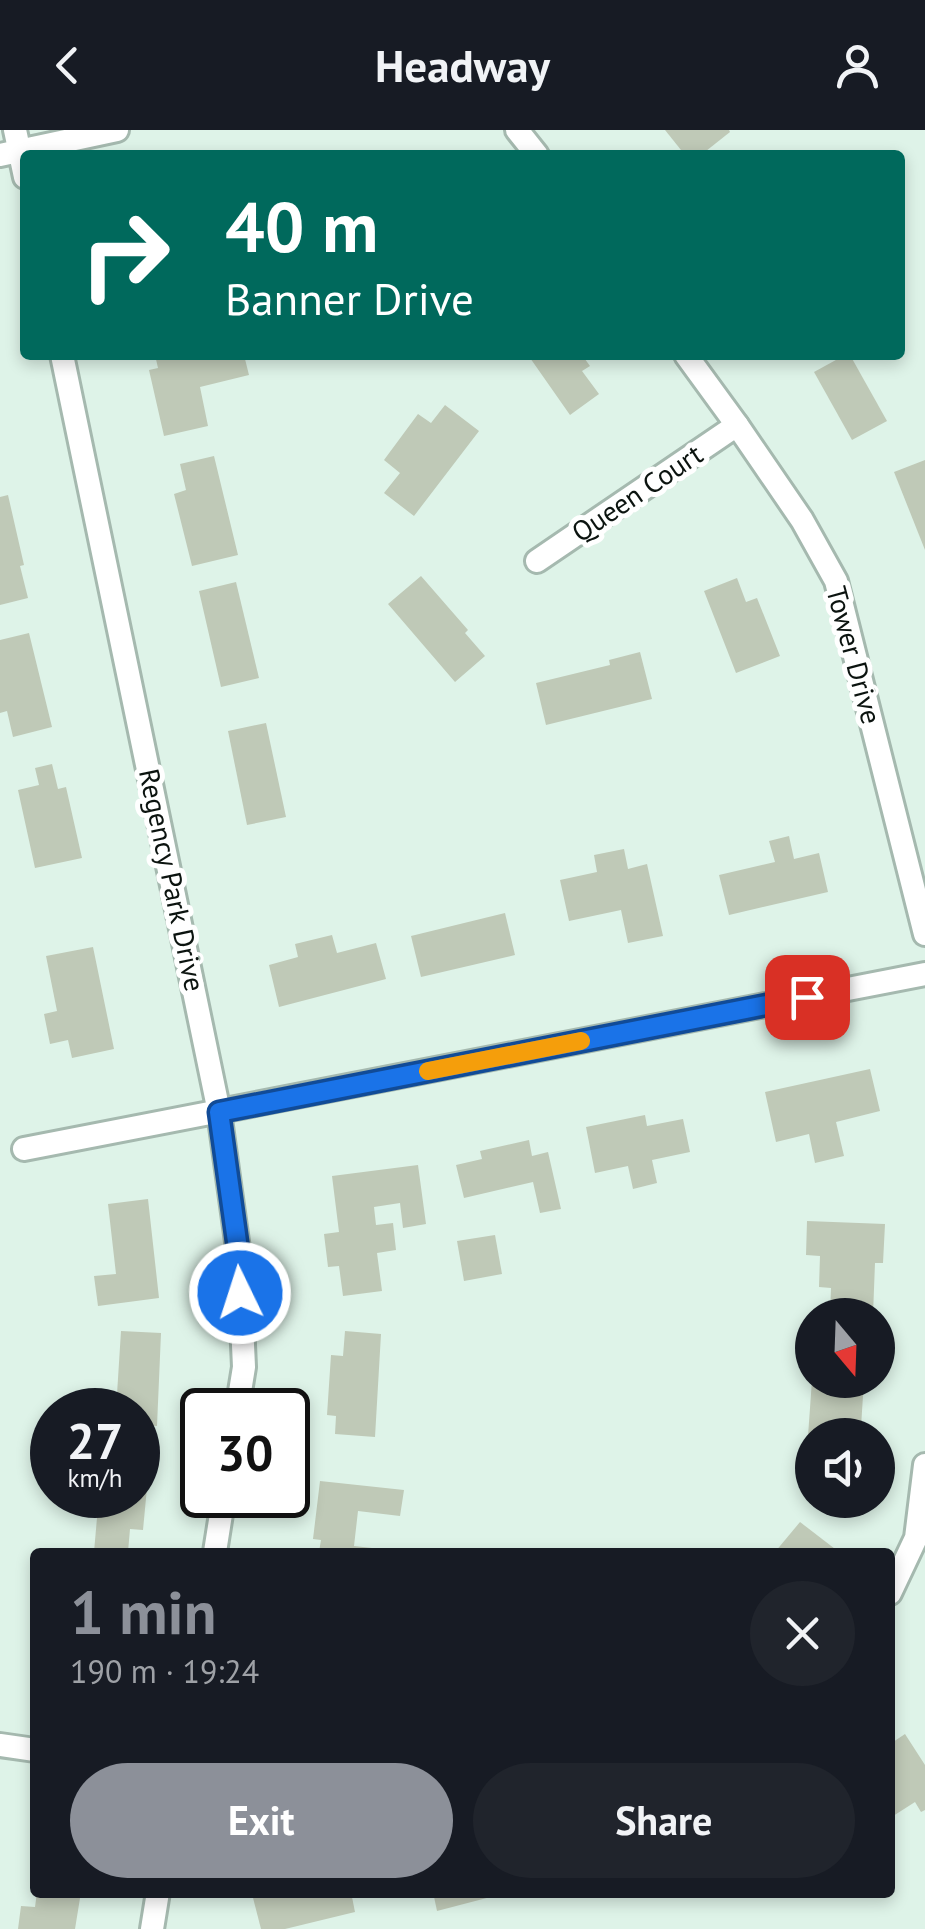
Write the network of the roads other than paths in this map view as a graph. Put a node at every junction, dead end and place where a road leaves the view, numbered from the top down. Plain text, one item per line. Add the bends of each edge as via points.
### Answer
1 (117, 130) edge
2 (517, 130) edge
3 (12, 146) edge
4 (533, 150) edge
5 (63, 360) edge
6 (690, 360) edge
7 (738, 425) junction
8 (537, 562) dead end
9 (925, 934) edge
10 (925, 974) edge
11 (219, 1112) junction
12 (24, 1149) dead end
13 (241, 1388) edge
14 (925, 1465) edge
15 (220, 1518) edge
16 (215, 1548) edge
17 (895, 1583) edge
18 (0, 1745) edge
19 (30, 1749) edge
20 (157, 1898) edge
21 (152, 1929) edge

1 - 3 street
2 - 4 street
5 - 11 street, Regency Park Drive
6 - 7 street, Tower Drive
7 - 8 street, Queen Court
7 - 9 street, Tower Drive via 836,581
10 - 11 street
11 - 12 street
11 - 13 street, Regency Park Drive via 239,1256
14 - 17 street via 916,1538
15 - 16 street
18 - 19 street
20 - 21 street

